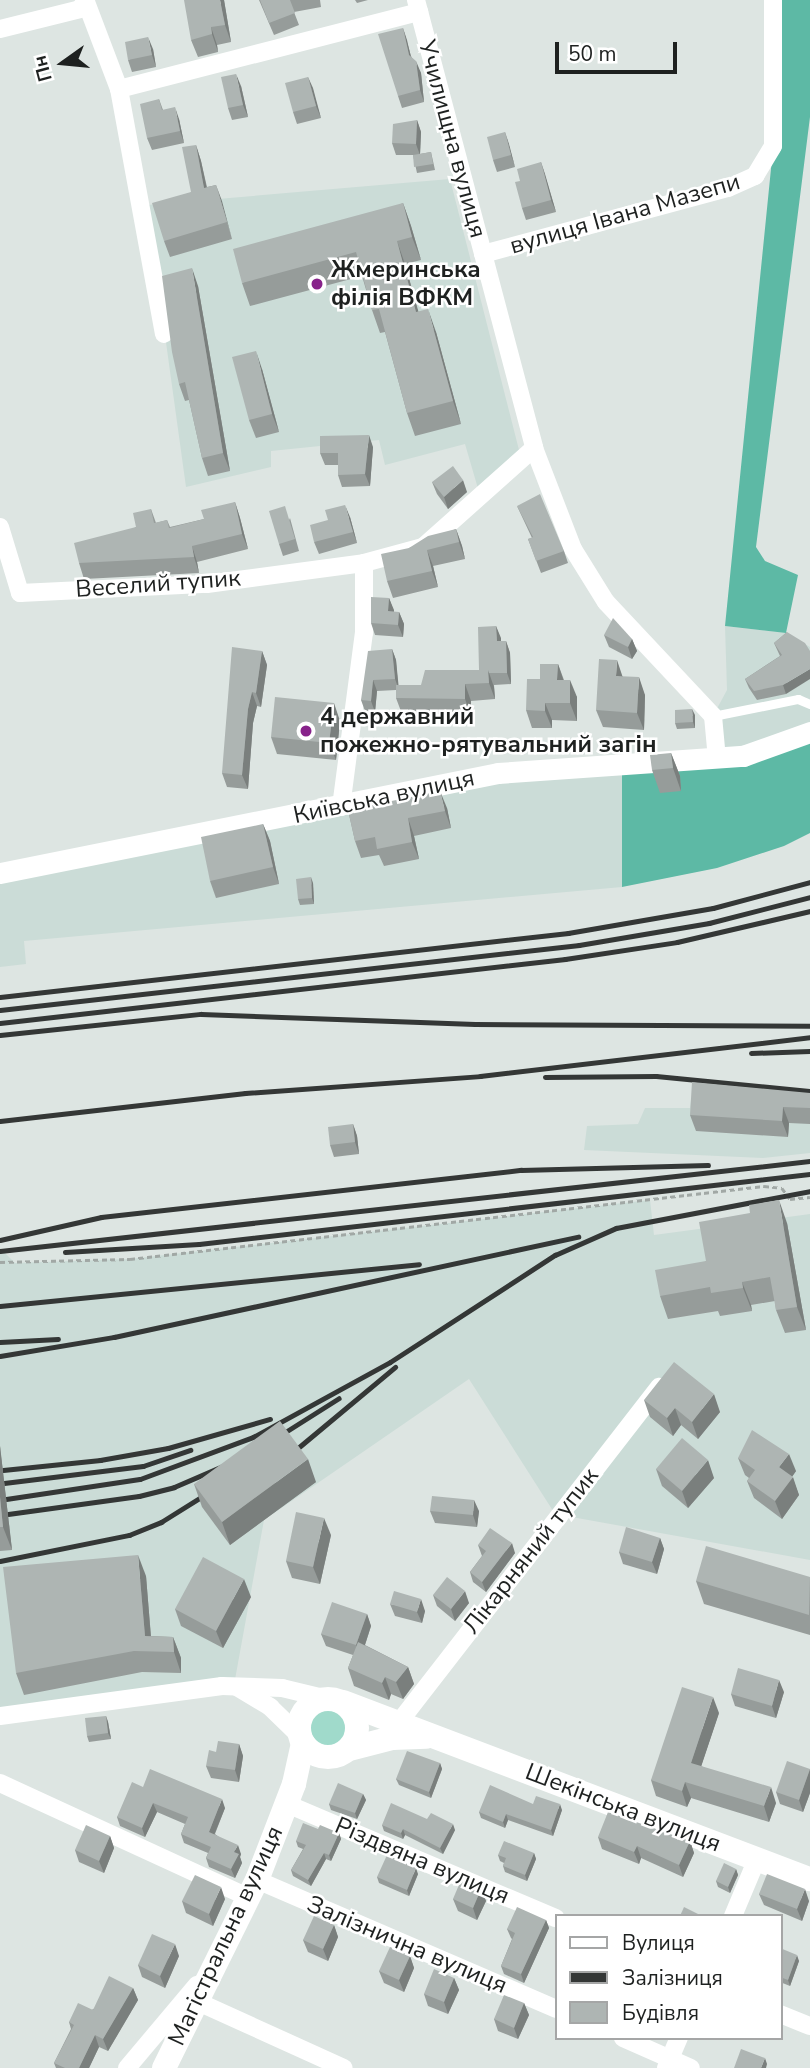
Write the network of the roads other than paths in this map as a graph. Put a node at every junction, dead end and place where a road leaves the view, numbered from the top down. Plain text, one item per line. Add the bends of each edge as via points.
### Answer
1 (773, 0) edge
2 (86, 1) edge
3 (417, 6) edge
4 (0, 29) edge
5 (119, 89) junction
6 (483, 254) junction
7 (164, 334) dead end
8 (534, 448) junction
9 (0, 527) edge
10 (364, 564) junction
11 (810, 704) edge
12 (713, 716) junction
13 (810, 732) edge
14 (717, 760) junction
15 (341, 807) junction
16 (0, 873) edge
17 (663, 1382) edge
18 (234, 1685) junction
19 (336, 1701) junction
20 (0, 1716) edge
21 (400, 1721) junction
22 (437, 1737) junction
23 (302, 1739) junction
24 (343, 1752) junction
25 (0, 1783) edge
26 (287, 1804) junction
27 (757, 1859) junction
28 (810, 1879) edge
29 (253, 1888) junction
30 (734, 1914) edge
31 (554, 1917) edge
32 (213, 1966) junction
33 (196, 2001) junction
34 (554, 2009) edge
35 (782, 2015) edge
36 (810, 2026) edge
37 (627, 2040) edge
38 (679, 2040) edge
39 (668, 2063) edge
40 (127, 2068) edge
41 (164, 2068) edge
42 (344, 2068) edge
43 (691, 2068) edge

1 - 6 street, вулиця Івана Мазепи via 775,129 766,164 755,176 728,188
2 - 4 street via 80,9
2 - 5 street
3 - 5 street
3 - 6 street, Училищна вулиця
5 - 7 street
6 - 8 street, Училищна вулиця
8 - 10 street via 424,547
8 - 12 street, Училищна вулиця via 589,578
9 - 10 street, Веселий тупик via 20,593 207,584
10 - 15 street via 364,633
11 - 12 lane via 798,699
12 - 14 street
13 - 14 street, Київська вулиця via 771,749
14 - 15 street, Київська вулиця via 498,773
15 - 16 street, Київська вулиця
17 - 21 street, Лікарняний тупик
18 - 19 street, Шекінська вулиця via 282,1688
18 - 20 street, Шекінська вулиця
18 - 23 street via 270,1707
19 - 21 main road, Шекінська вулиця
19 - 23 main road via 314,1703 303,1713
19 - 24 main road via 354,1713 358,1728
21 - 22 main road, Шекінська вулиця
22 - 24 main road, Шекінська вулиця via 392,1738
22 - 27 main road, Шекінська вулиця
23 - 24 main road via 321,1756
23 - 26 main road, Магістральна вулиця
24 - 26 main road, Магістральна вулиця
25 - 29 street, Залізнична вулиця
26 - 29 main road, Магістральна вулиця
26 - 31 street, Різдвяна вулиця
27 - 28 main road, Шекінська вулиця
27 - 30 street
29 - 32 main road, Магістральна вулиця
29 - 34 street, Залізнична вулиця
32 - 33 main road, Магістральна вулиця
32 - 40 street
33 - 41 main road, Магістральна вулиця
33 - 42 street
35 - 36 street
37 - 39 street
38 - 39 street
39 - 43 street

